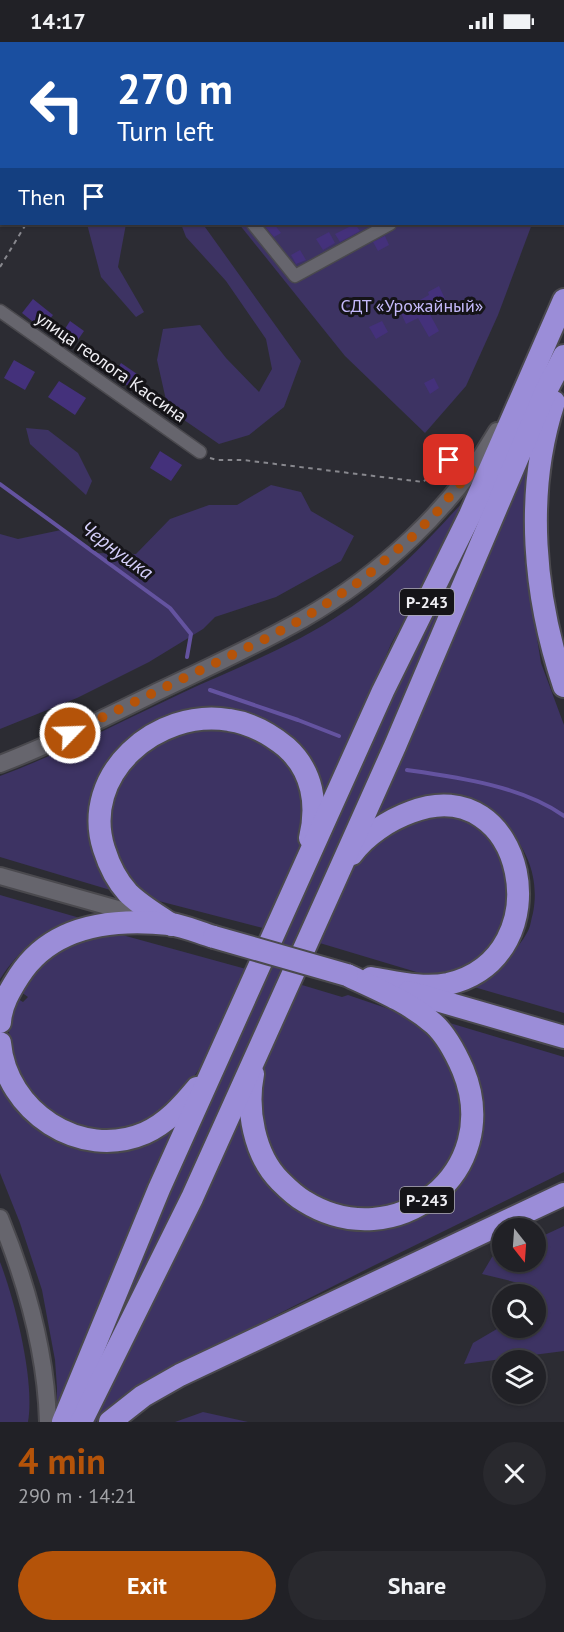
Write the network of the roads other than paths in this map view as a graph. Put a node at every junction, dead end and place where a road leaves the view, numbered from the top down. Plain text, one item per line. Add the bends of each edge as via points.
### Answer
1 (254, 225) edge
2 (388, 225) edge
3 (564, 300) edge
4 (0, 311) edge
5 (551, 330) junction
6 (564, 356) edge
7 (564, 370) edge
8 (200, 452) road end
9 (564, 687) edge
10 (0, 765) edge
11 (302, 874) junction
12 (0, 876) edge
13 (336, 878) junction
14 (172, 925) junction
15 (347, 975) junction
16 (0, 1022) edge
17 (564, 1037) edge
18 (0, 1043) edge
19 (226, 1044) junction
20 (258, 1048) junction
21 (564, 1194) edge
22 (0, 1218) edge
23 (48, 1422) edge
24 (63, 1422) edge
25 (81, 1422) edge
26 (110, 1422) edge

1 - 2 street via 295,276
3 - 5 highway
4 - 8 street, улица геолога Кассина
5 - 10 main road via 477,463 436,513 363,579 304,618 194,675
5 - 11 highway, Р-243 via 470,515 384,691
6 - 13 highway, Р-243
7 - 9 highway via 543,448 536,520 539,582 553,655
11 - 14 highway, Р-243 via 314,802 306,774 294,755 253,727 229,720 207,719 166,729 127,754 113,772 100,815 102,841 117,879 139,903
11 - 19 highway, Р-243
12 - 14 main road, Р-243
13 - 15 highway, Р-243 via 356,849 375,832 411,812 443,805 479,814 501,831 519,859 525,884 520,929 504,952 482,970 448,984 431,985
13 - 20 highway, Р-243
14 - 15 highway, Р-243, bridge
14 - 16 highway, Р-243 via 108,923 66,935 46,947 22,971 5,1002
15 - 17 highway, Р-243
15 - 20 highway, Р-243 via 400,1000 436,1025 458,1058 468,1082 473,1115 471,1137 464,1158 443,1187 409,1210 372,1219 341,1216 304,1201 276,1177 258,1145 250,1088
18 - 19 highway, Р-243 via 14,1088 29,1108 65,1133 89,1140 127,1138 163,1123 201,1083
19 - 24 highway, Р-243 via 159,1189
20 - 25 highway, Р-243 via 192,1198
21 - 26 highway via 180,1375 143,1396
22 - 23 main road via 32,1308 43,1361

